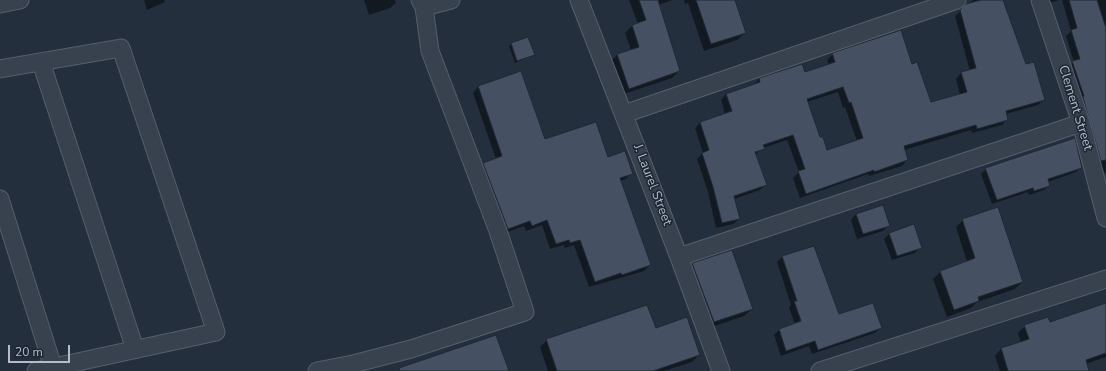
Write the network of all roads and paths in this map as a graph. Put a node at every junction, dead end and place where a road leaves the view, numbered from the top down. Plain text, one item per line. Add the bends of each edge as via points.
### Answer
1 (20, 0) edge
2 (451, 0) edge
3 (580, 0) edge
4 (957, 0) edge
5 (1040, 0) edge
6 (0, 4) edge
7 (422, 4) edge
8 (41, 62) junction
9 (0, 70) edge
10 (624, 114) junction
11 (1081, 123) junction
12 (0, 200) edge
13 (1106, 218) edge
14 (679, 257) junction
15 (1106, 279) edge
16 (135, 349) junction
17 (53, 367) junction
18 (36, 371) edge
19 (317, 371) edge
20 (721, 371) edge
21 (820, 371) edge

1 - 6 street
2 - 7 street
3 - 10 street, J. Laurel Street
4 - 10 street
5 - 11 street, Clement Street
7 - 19 street via 430,51 498,231 525,312 411,349
8 - 9 street
8 - 16 street
8 - 16 street via 121,48 216,332
10 - 14 street, J. Laurel Street
11 - 13 street, Clement Street
11 - 14 street
12 - 17 street
14 - 20 street, J. Laurel Street
15 - 21 street
16 - 17 street
17 - 18 street

